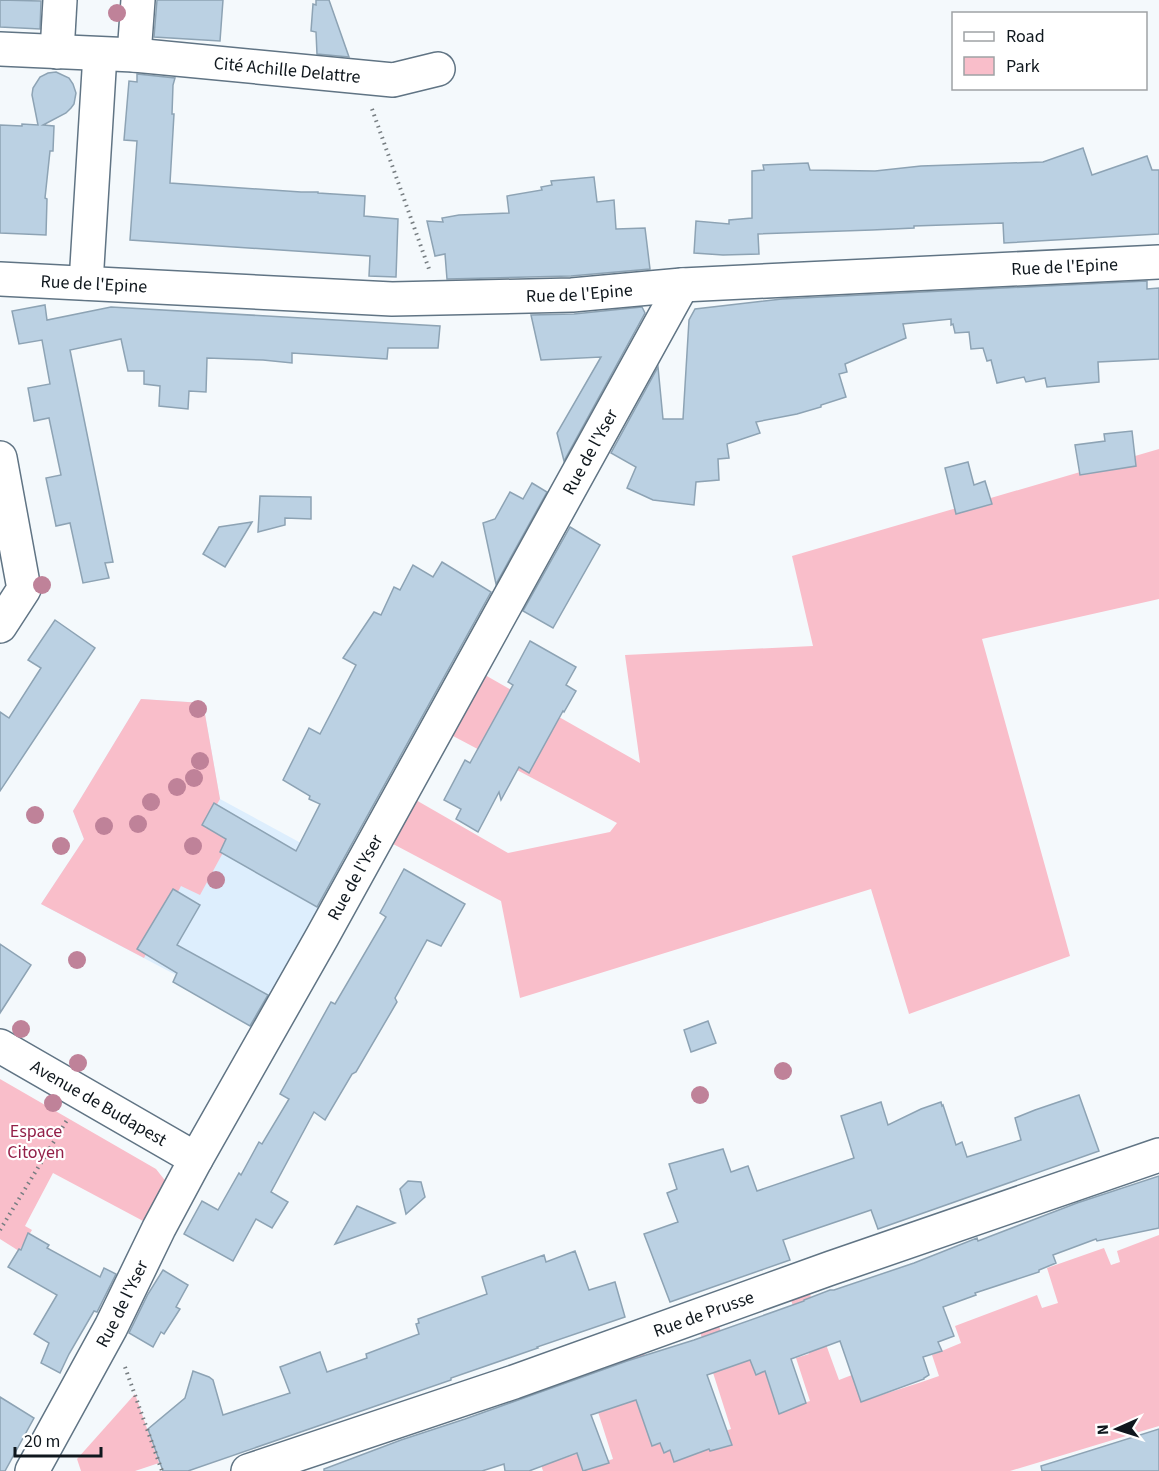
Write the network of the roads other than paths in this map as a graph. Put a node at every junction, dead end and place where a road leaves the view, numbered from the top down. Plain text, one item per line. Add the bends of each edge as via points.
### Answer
1 (60, 0) edge
2 (138, 0) edge
3 (0, 49) edge
4 (57, 52) junction
5 (100, 54) junction
6 (134, 55) junction
7 (438, 69) dead end
8 (1159, 262) edge
9 (0, 279) edge
10 (86, 283) junction
11 (682, 285) junction
12 (0, 458) edge
13 (0, 626) edge
14 (0, 1046) edge
15 (1159, 1155) edge
16 (196, 1159) junction
17 (32, 1471) edge
18 (248, 1471) edge

1 - 4 street
2 - 6 street
3 - 4 street, Cité Achille Delattre
4 - 5 street, Cité Achille Delattre
5 - 6 street, Cité Achille Delattre
5 - 10 street
6 - 7 street, Cité Achille Delattre via 393,80
8 - 11 street, Rue de l'Epine
9 - 10 street, Rue de l'Epine
10 - 11 street, Rue de l'Epine via 392,299 572,295
11 - 16 street, Rue de l'Yser
12 - 13 street via 24,589
14 - 16 street, Avenue de Budapest
15 - 18 street, Rue de Prusse via 514,1382
16 - 17 street, Rue de l'Yser

